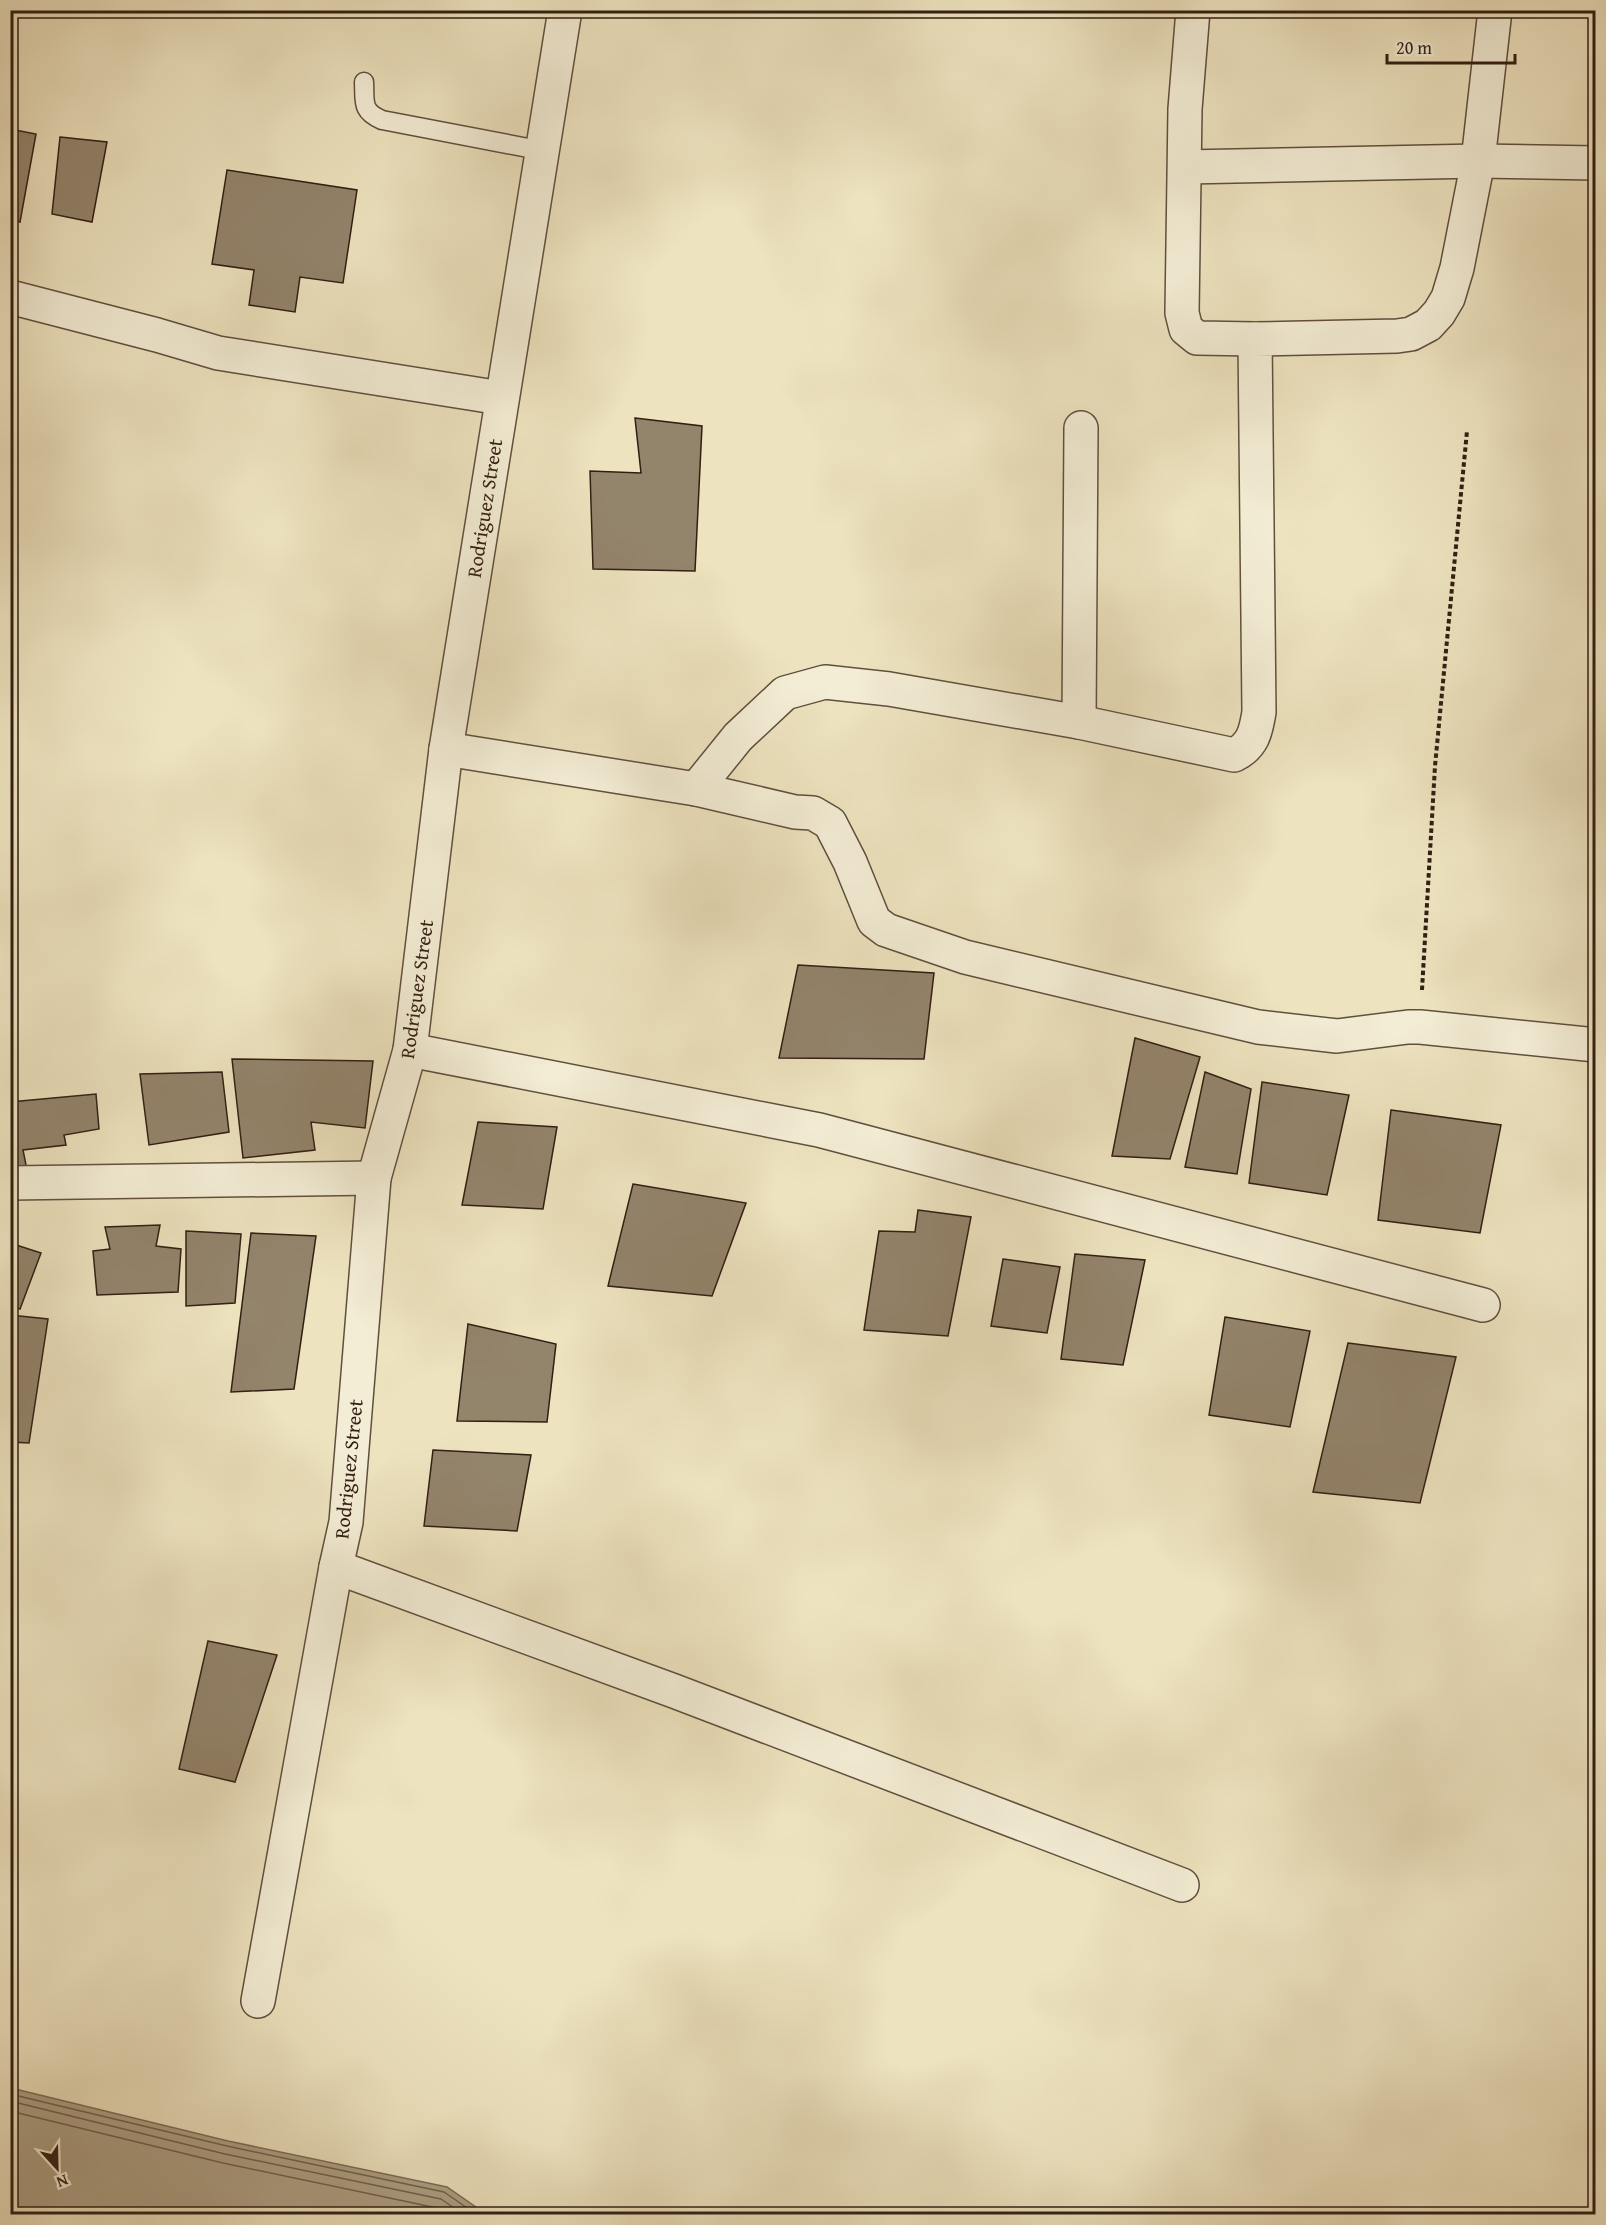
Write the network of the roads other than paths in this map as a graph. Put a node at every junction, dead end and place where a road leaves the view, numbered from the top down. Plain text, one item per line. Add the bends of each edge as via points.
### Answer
1 (566, 10) edge
2 (1193, 10) edge
3 (1495, 10) edge
4 (364, 82) dead end
5 (544, 151) junction
6 (1478, 161) junction
7 (1596, 163) edge
8 (1185, 167) junction
9 (10, 297) edge
10 (1255, 339) junction
11 (501, 398) junction
12 (1081, 428) dead end
13 (1079, 722) junction
14 (446, 749) junction
15 (696, 789) junction
16 (1596, 1045) edge
17 (411, 1050) junction
18 (374, 1178) junction
19 (10, 1183) edge
20 (1483, 1305) dead end
21 (336, 1568) junction
22 (1182, 1885) dead end
23 (258, 2001) dead end

1 - 5 street, Rodriguez Street
2 - 8 street
3 - 6 street
4 - 5 lane via 366,108 382,120
5 - 11 street, Rodriguez Street
6 - 7 street
6 - 8 street
6 - 10 street via 1448,298 1428,325 1397,336
8 - 10 street via 1182,313 1186,329 1197,338
9 - 11 street via 218,353
10 - 13 street via 1259,712 1255,733 1244,751 1234,755
11 - 14 street, Rodriguez Street
12 - 13 street
13 - 15 street via 889,688 825,682 785,693 738,737
14 - 15 street
14 - 17 street, Rodriguez Street
15 - 16 street via 813,813 830,823 874,921 886,930 965,957 1258,1027 1337,1036 1420,1027
17 - 18 street, Rodriguez Street
17 - 20 street via 819,1130
18 - 19 street
18 - 21 street, Rodriguez Street via 346,1522
21 - 22 street via 674,1691
21 - 23 street, Rodriguez Street

